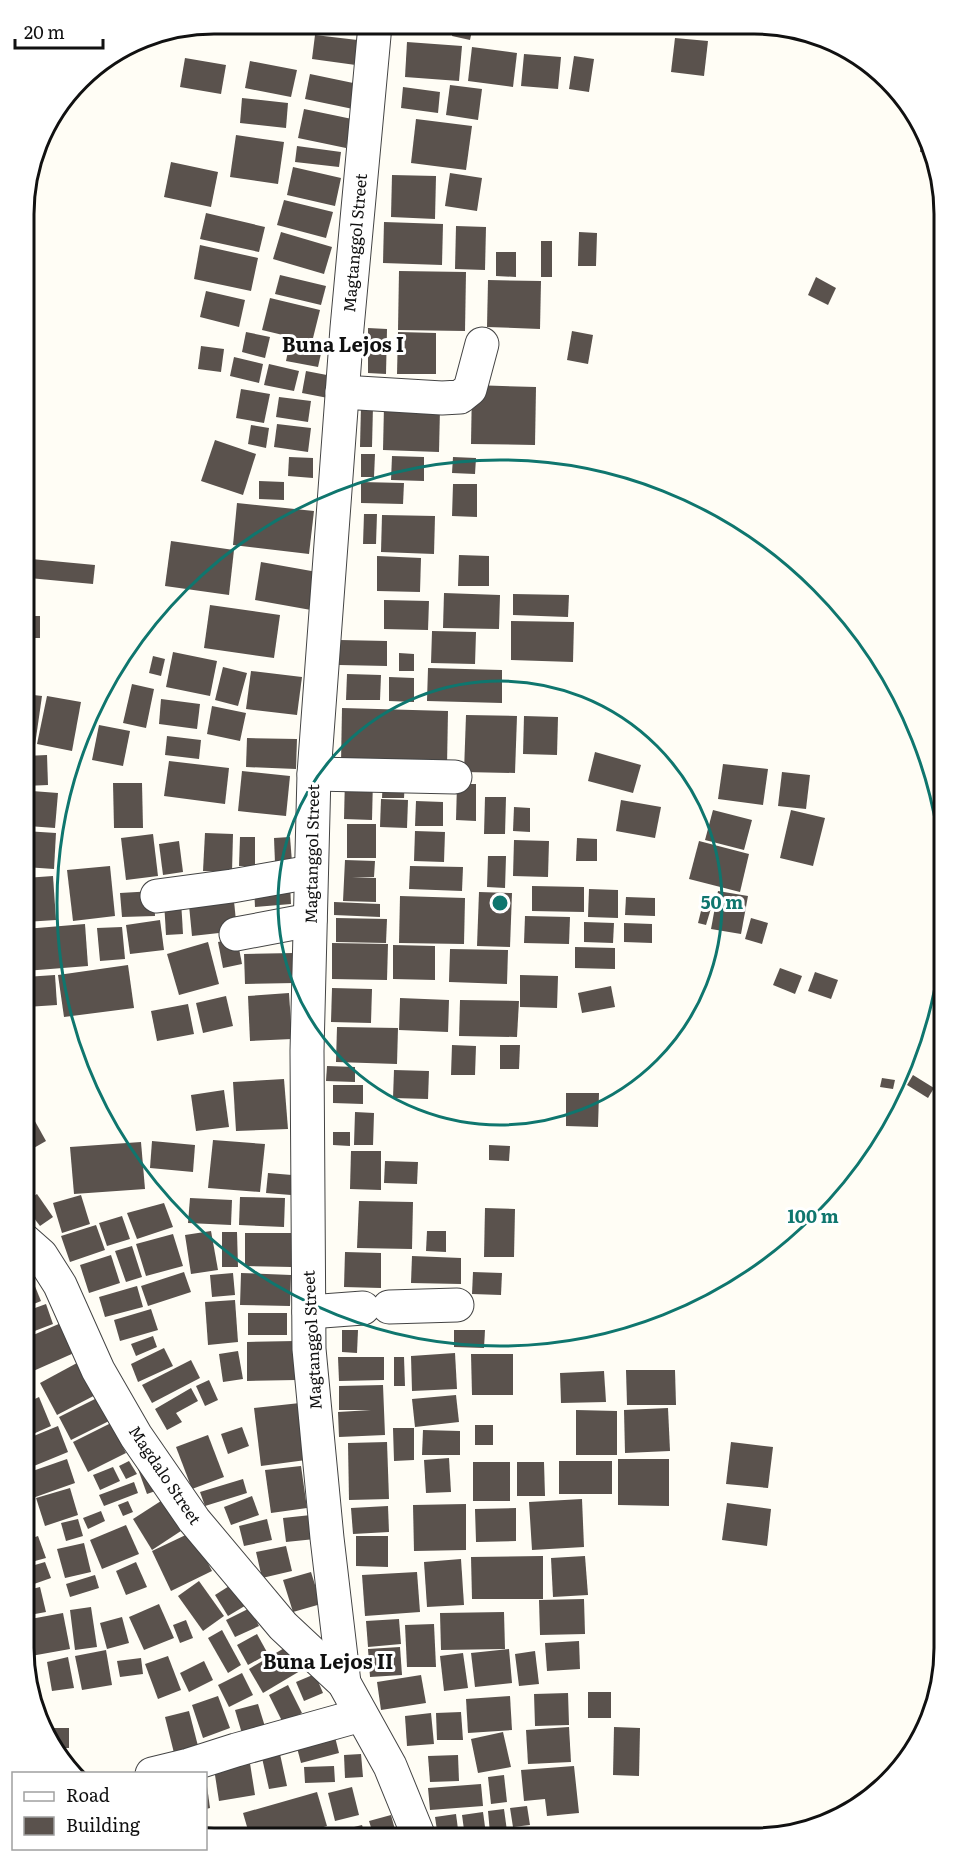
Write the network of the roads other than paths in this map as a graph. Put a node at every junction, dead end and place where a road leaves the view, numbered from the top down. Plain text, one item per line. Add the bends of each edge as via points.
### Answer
1 (374, 34) edge
2 (482, 344) dead end
3 (342, 392) junction
4 (314, 774) junction
5 (454, 777) dead end
6 (311, 872) junction
7 (156, 896) dead end
8 (310, 921) junction
9 (236, 934) dead end
10 (35, 1250) edge
11 (457, 1305) dead end
12 (309, 1312) junction
13 (344, 1683) junction
14 (361, 1715) junction
15 (160, 1772) edge
16 (415, 1828) edge

1 - 3 street, Magtanggol Street
2 - 3 street via 470,389 460,397
3 - 4 street, Magtanggol Street
4 - 5 street
4 - 6 street, Magtanggol Street
6 - 7 street
6 - 8 street, Magtanggol Street
8 - 9 street
8 - 12 street, Magtanggol Street
10 - 13 street, Magdalo Street via 60,1286 98,1370 136,1436 194,1520 284,1626
11 - 12 street
12 - 13 street, Magtanggol Street via 309,1349
13 - 14 street
14 - 15 street
14 - 16 street via 390,1766

